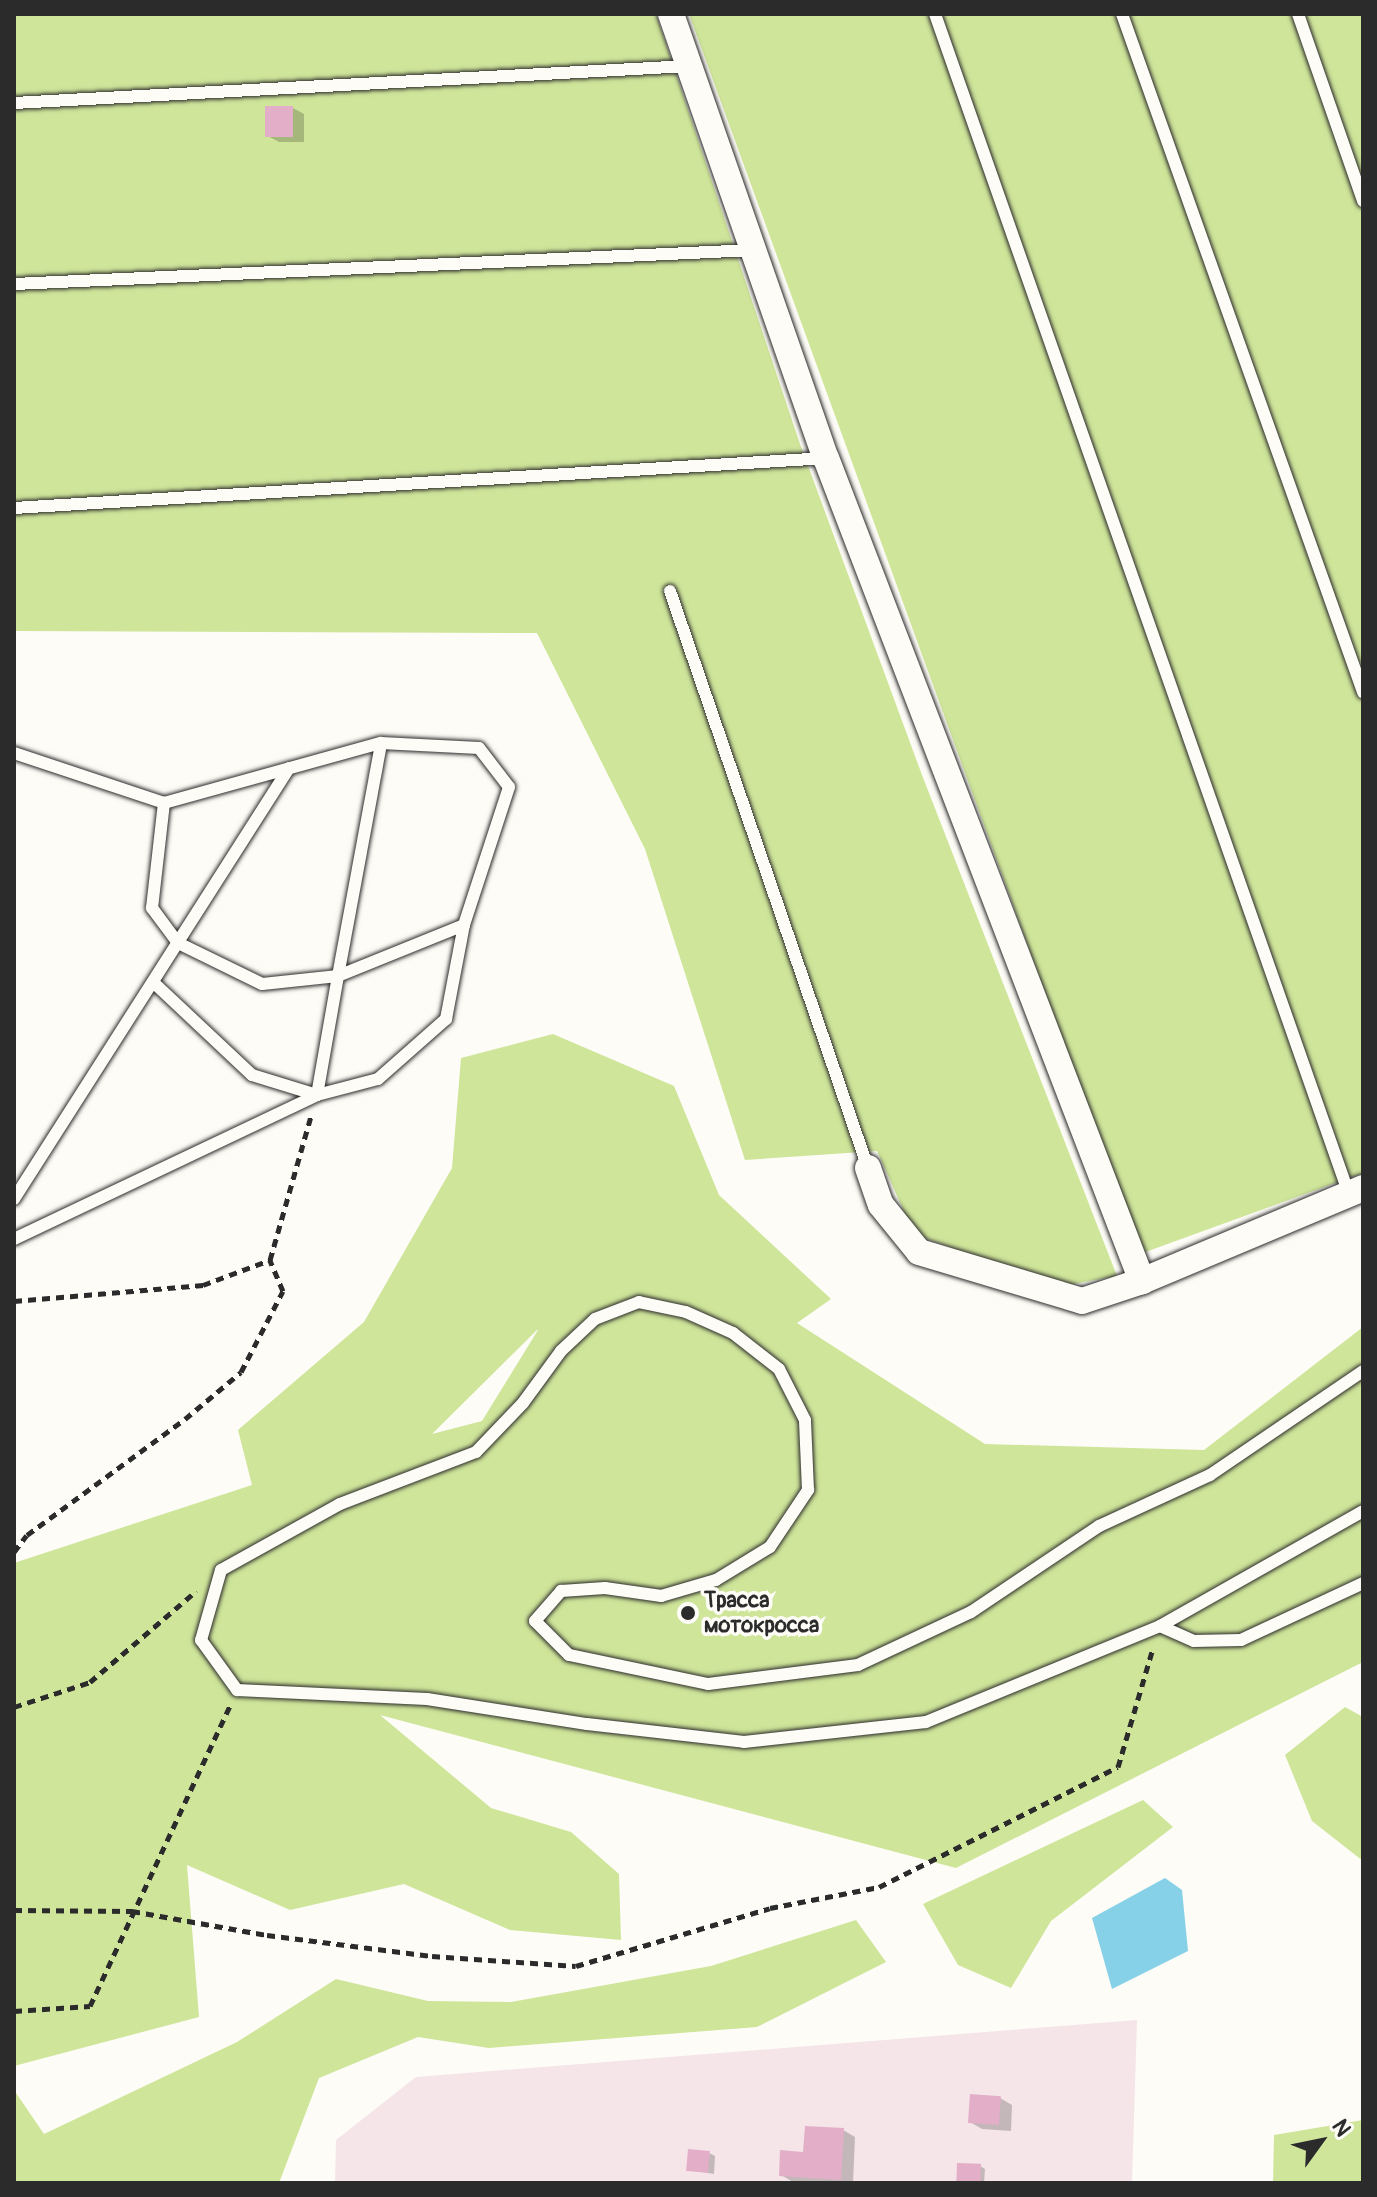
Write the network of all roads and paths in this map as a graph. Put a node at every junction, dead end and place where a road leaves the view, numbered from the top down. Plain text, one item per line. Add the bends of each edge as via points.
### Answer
1 (671, 14) edge
2 (935, 14) edge
3 (1122, 14) edge
4 (1298, 14) edge
5 (689, 66) junction
6 (14, 103) edge
7 (1363, 201) edge
8 (753, 250) junction
9 (14, 284) edge
10 (826, 458) junction
11 (14, 508) edge
12 (670, 591) dead end
13 (1363, 692) edge
14 (381, 743) junction
15 (14, 753) edge
16 (289, 768) junction
17 (164, 803) junction
18 (464, 925) junction
19 (178, 943) junction
20 (338, 976) junction
21 (153, 982) junction
22 (317, 1095) junction
23 (868, 1168) joint
24 (1356, 1191) edge
25 (14, 1199) edge
26 (14, 1239) edge
27 (270, 1260) junction
28 (1142, 1281) junction
29 (14, 1301) edge
30 (1363, 1371) edge
31 (1363, 1511) edge
32 (14, 1552) edge
33 (221, 1570) junction
34 (1363, 1583) edge
35 (1160, 1626) junction
36 (237, 1690) junction
37 (14, 1707) edge
38 (14, 1910) edge
39 (132, 1911) junction
40 (14, 2011) edge

1 - 5 street
2 - 24 lane
3 - 13 lane
4 - 7 lane
5 - 6 lane
5 - 8 street
8 - 9 lane
8 - 10 street
10 - 11 lane
10 - 28 street
12 - 23 lane
14 - 16 lane
14 - 18 lane via 479,748 509,787
14 - 20 lane
15 - 17 lane
16 - 17 lane
16 - 19 lane
17 - 19 lane via 152,908
18 - 20 lane
18 - 22 lane via 446,1019 378,1079
19 - 20 lane via 262,984
19 - 21 lane
20 - 22 lane
21 - 22 lane via 252,1075
21 - 25 lane
22 - 26 lane
22 - 27 path
23 - 28 street via 881,1205 919,1252 1082,1301
24 - 28 street
27 - 29 path via 203,1285
27 - 32 path via 283,1291 241,1372 27,1535
30 - 33 lane via 1210,1475 1099,1526 971,1612 858,1665 708,1684 569,1655 535,1621 561,1591 605,1588 661,1596 716,1580 770,1547 808,1490 805,1420 779,1369 733,1333 686,1312 639,1302 595,1319 561,1351 523,1403 476,1452 340,1504
31 - 35 lane
33 - 36 lane via 201,1640
33 - 37 path via 90,1682
34 - 35 lane via 1241,1640 1194,1641
35 - 36 lane via 926,1722 744,1742 427,1699
35 - 39 path via 1118,1767 879,1887 770,1908 576,1966 432,1956
36 - 39 path
38 - 39 path
39 - 40 path via 90,2006

